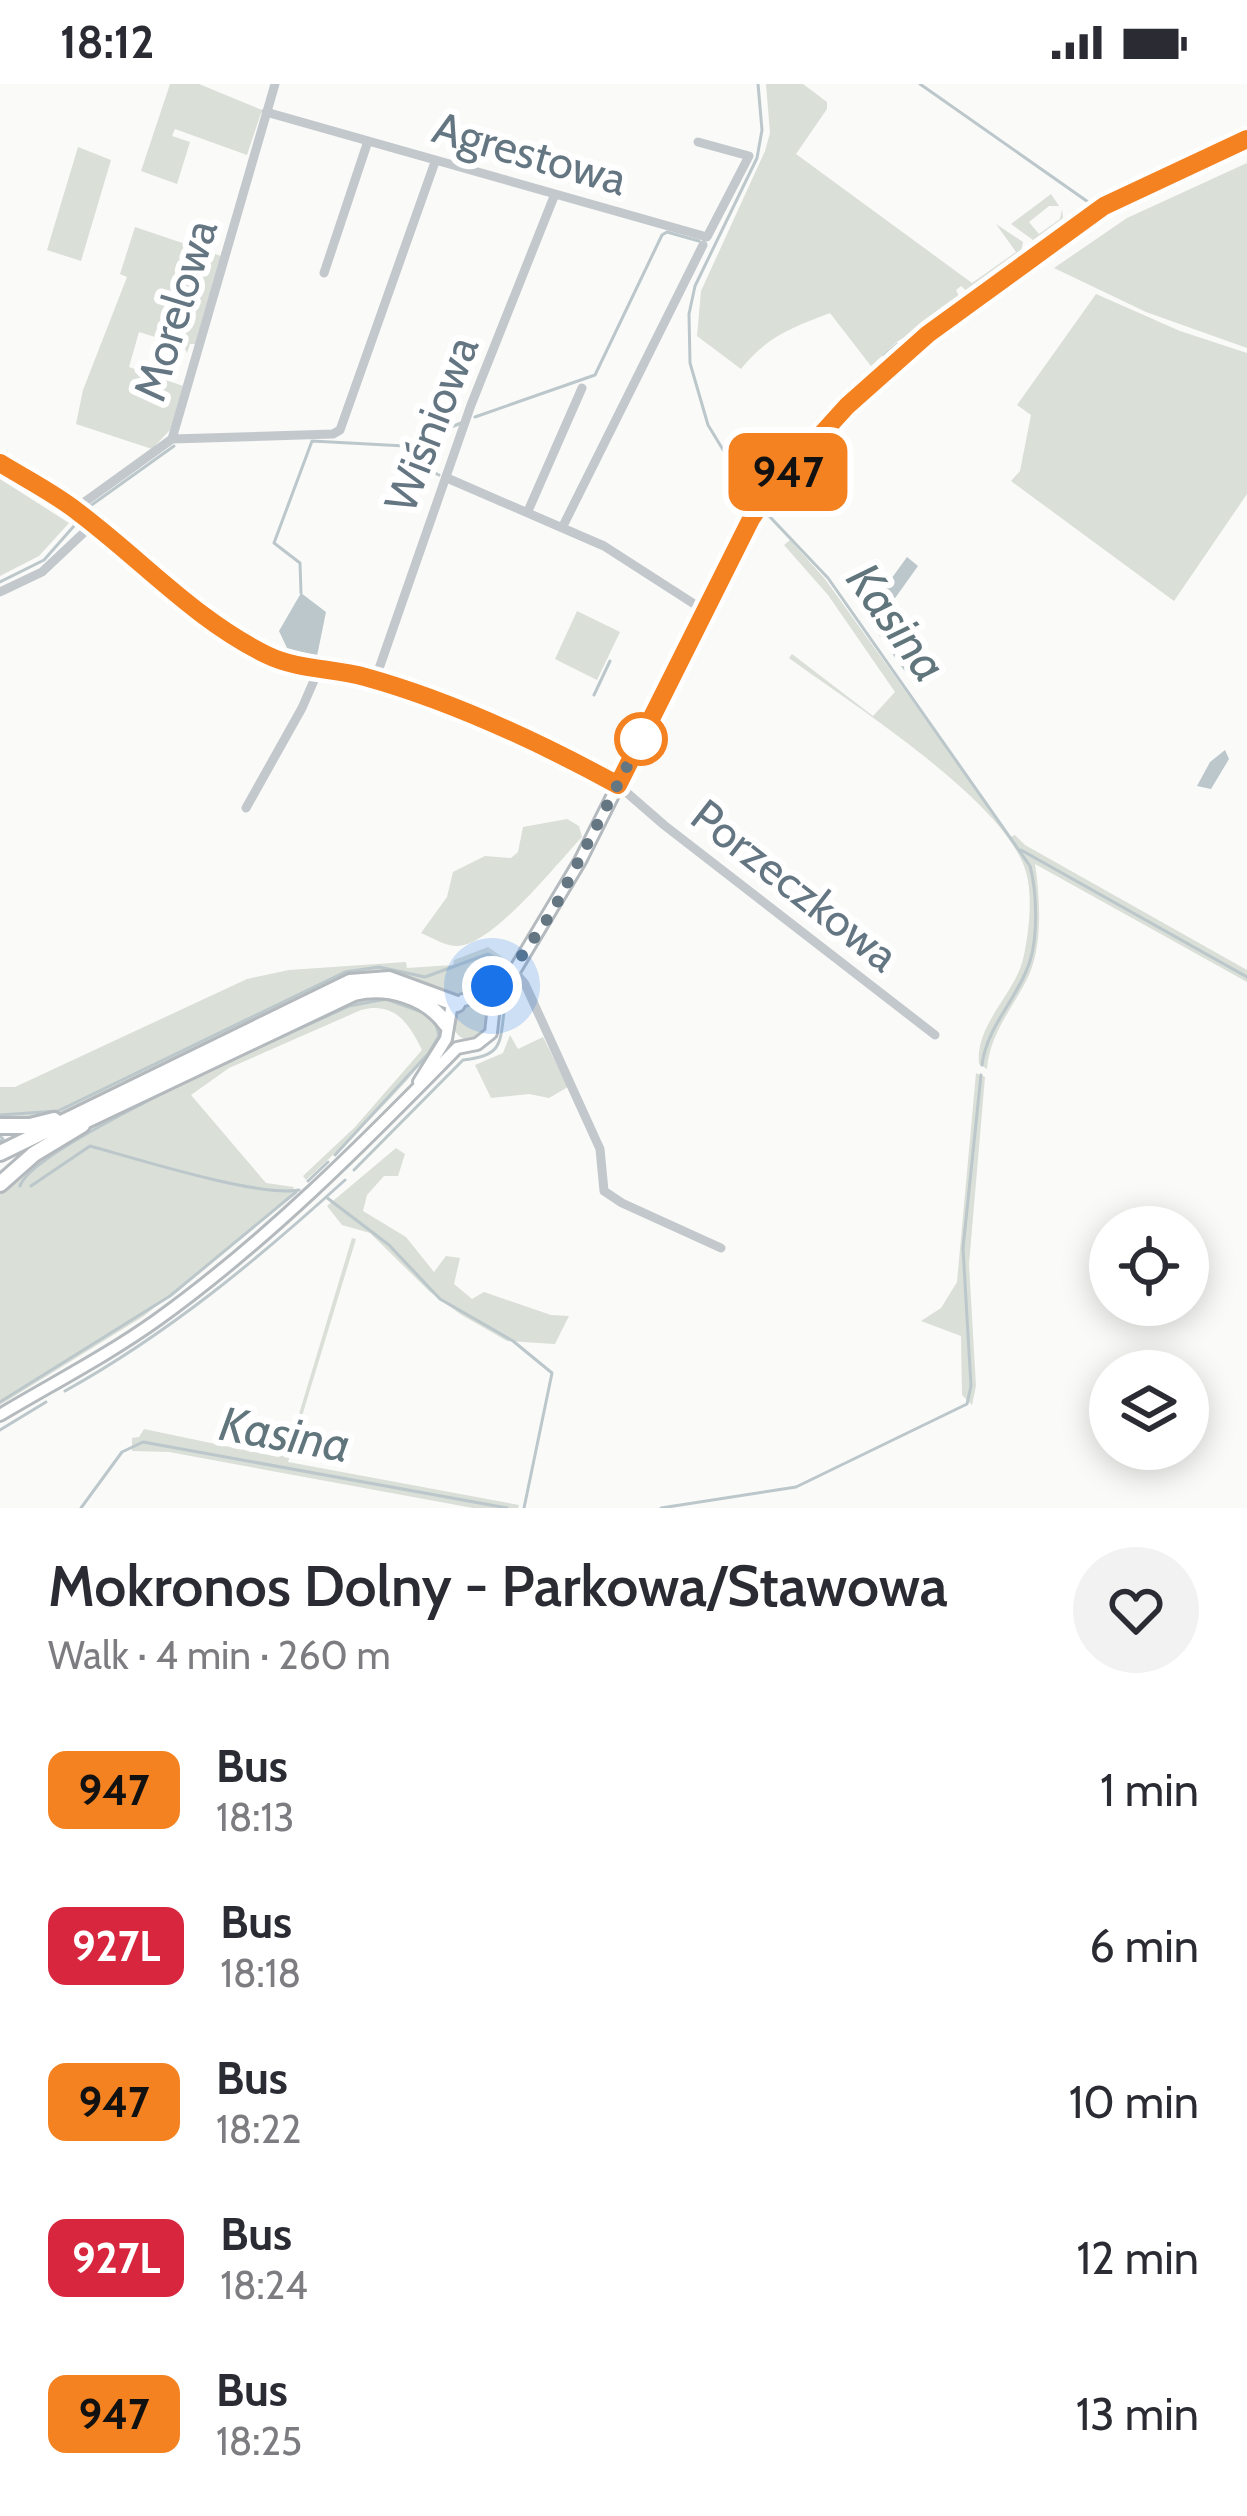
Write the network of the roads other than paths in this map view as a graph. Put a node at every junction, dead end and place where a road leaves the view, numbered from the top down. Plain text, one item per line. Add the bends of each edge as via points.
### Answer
1 (275, 84) edge
2 (266, 112) junction
3 (1247, 139) edge
4 (368, 141) junction
5 (698, 142) dead end
6 (435, 162) junction
7 (555, 194) junction
8 (705, 241) junction
9 (324, 273) dead end
10 (582, 388) dead end
11 (172, 439) junction
12 (0, 463) edge
13 (447, 478) junction
14 (75, 509) junction
15 (528, 511) junction
16 (93, 524) junction
17 (563, 526) junction
18 (0, 592) edge
19 (705, 610) junction
20 (319, 669) junction
21 (375, 680) junction
22 (618, 785) junction
23 (246, 808) dead end
24 (512, 970) junction
25 (473, 999) junction
26 (457, 1004) junction
27 (492, 1013) junction
28 (447, 1028) junction
29 (934, 1034) dead end
30 (466, 1045) junction
31 (417, 1084) junction
32 (118, 1094) junction
33 (91, 1119) junction
34 (0, 1126) edge
35 (0, 1153) edge
36 (0, 1163) edge
37 (0, 1184) edge
38 (721, 1248) dead end
39 (0, 1415) edge

1 - 2 street, Morelowa
2 - 4 street, Agrestowa
2 - 11 street, Morelowa
3 - 19 main road via 1104,206 878,376 761,503
4 - 6 street, Agrestowa
4 - 9 street
5 - 8 street via 749,156
6 - 7 street, Agrestowa
6 - 11 street via 340,430
7 - 8 street, Agrestowa
7 - 13 street, Wiśniowa
8 - 17 street
10 - 15 street
11 - 14 street, Morelowa
12 - 14 street, Porzeczkowa
13 - 15 street
13 - 21 street, Wiśniowa
14 - 16 street, Porzeczkowa
15 - 17 street
16 - 18 street via 42,572
16 - 20 street, Porzeczkowa via 206,618 274,658
17 - 19 street
19 - 22 main road
20 - 21 street, Porzeczkowa
20 - 23 street
21 - 22 street, Porzeczkowa
22 - 24 main road via 553,911
22 - 29 street, Porzeczkowa
24 - 25 main road
24 - 27 main road
24 - 38 street via 600,1149 604,1191
25 - 26 main road
25 - 27 main road
26 - 28 main road
26 - 32 highway via 389,979 350,982
27 - 30 main road via 491,1033
28 - 30 main road
28 - 31 main road
28 - 33 highway via 430,1007 398,993 354,993
30 - 31 main road
31 - 39 main road via 311,1193 158,1319
32 - 34 highway via 57,1120
32 - 35 highway
33 - 36 highway
33 - 37 highway

